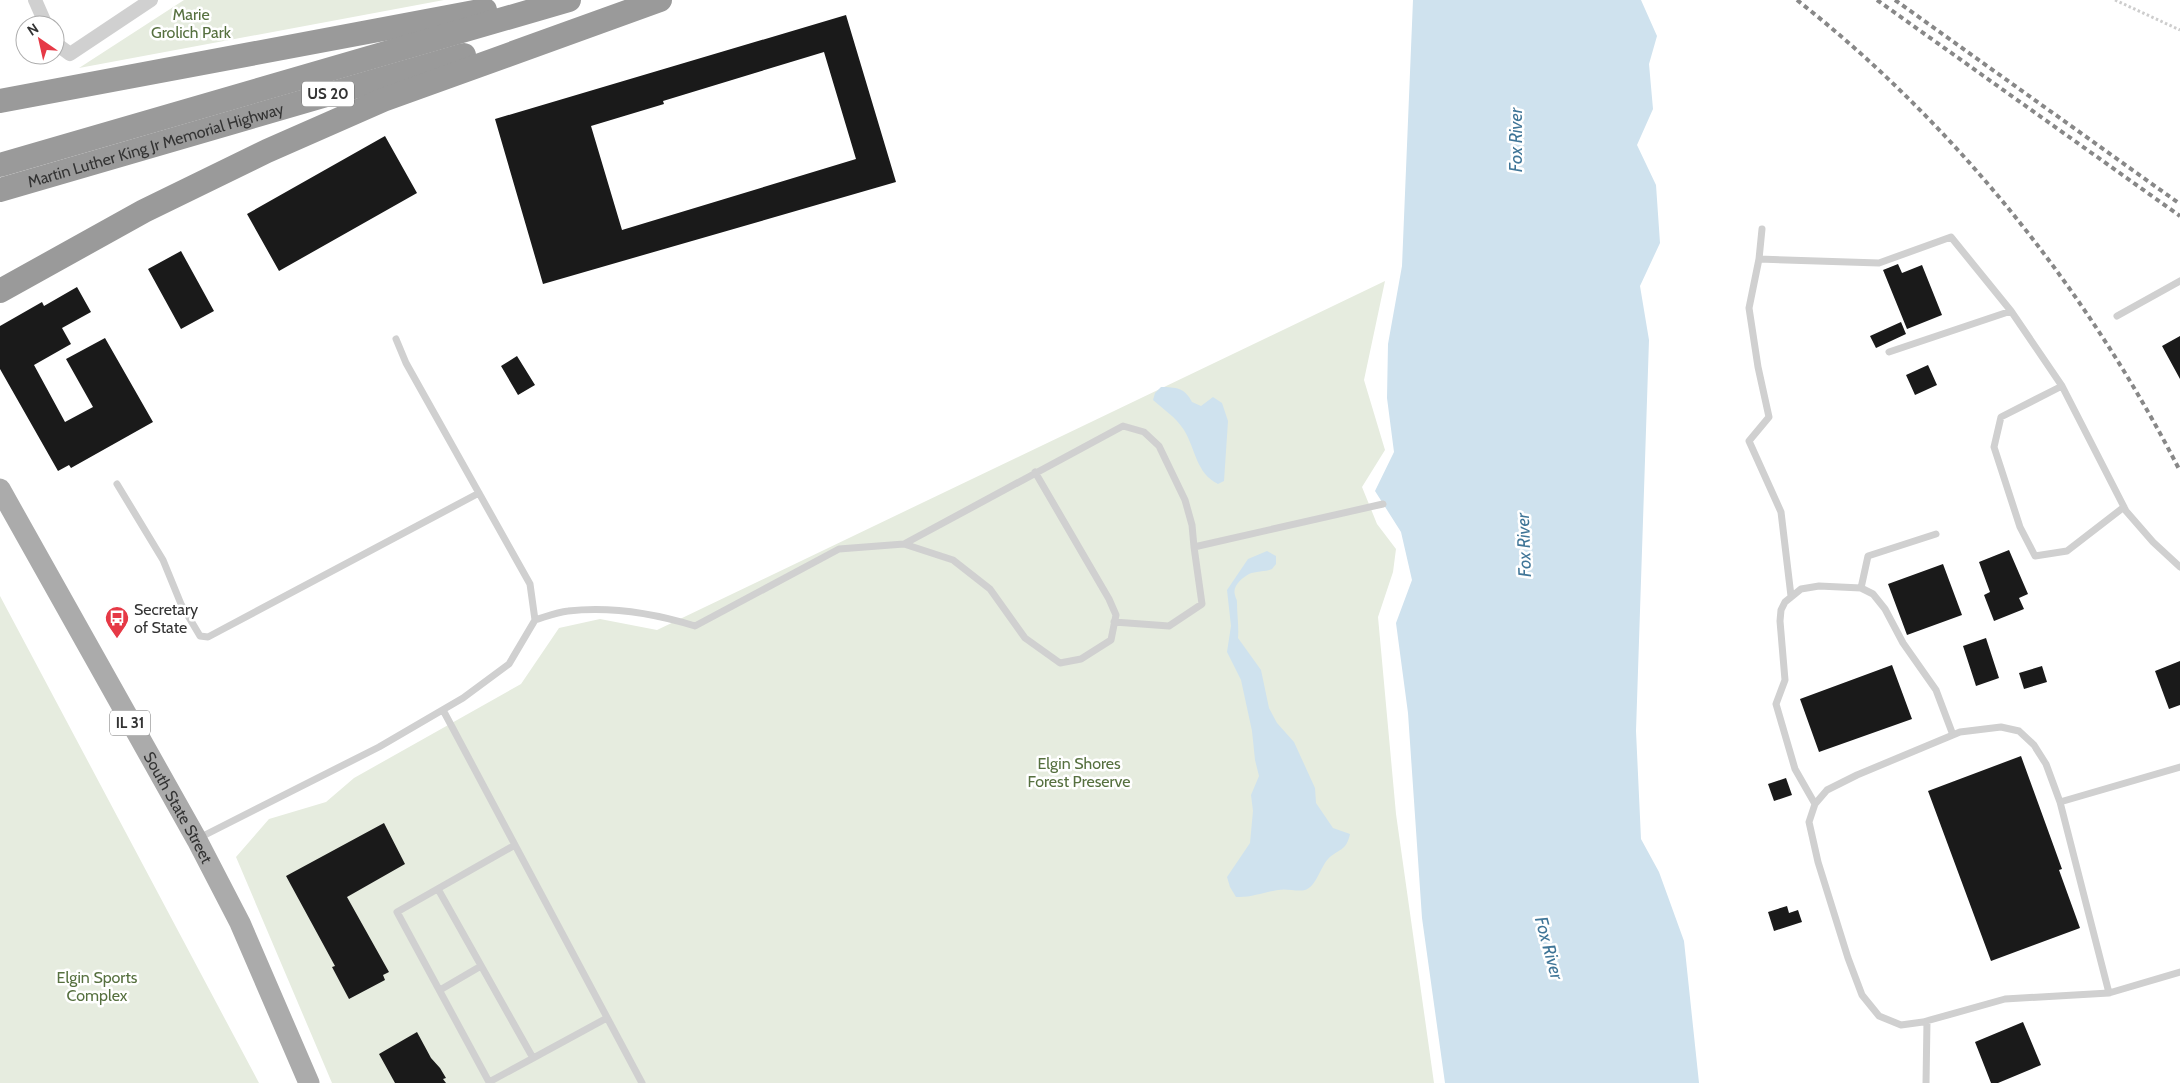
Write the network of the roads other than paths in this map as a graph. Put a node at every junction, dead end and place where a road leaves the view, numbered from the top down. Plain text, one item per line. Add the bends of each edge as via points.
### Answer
1 (35, 0) edge
2 (151, 0) edge
3 (537, 0) edge
4 (569, 0) edge
5 (659, 0) edge
6 (42, 15) edge
7 (65, 50) edge
8 (0, 100) edge
9 (0, 165) edge
10 (0, 190) edge
11 (1762, 229) dead end
12 (1759, 259) junction
13 (2180, 281) edge
14 (0, 291) edge
15 (2011, 312) junction
16 (2117, 316) dead end
17 (396, 339) dead end
18 (1889, 352) dead end
19 (2062, 386) junction
20 (1035, 472) junction
21 (117, 484) dead end
22 (0, 489) edge
23 (478, 493) junction
24 (1383, 504) dead end
25 (2124, 507) junction
26 (1936, 534) dead end
27 (904, 544) junction
28 (1194, 547) junction
29 (2180, 567) edge
30 (1861, 588) junction
31 (1791, 596) junction
32 (535, 620) junction
33 (1114, 622) junction
34 (443, 710) junction
35 (1953, 735) junction
36 (2180, 767) edge
37 (2060, 802) junction
38 (1815, 804) junction
39 (197, 840) junction
40 (515, 845) junction
41 (438, 889) junction
42 (481, 966) junction
43 (2180, 972) edge
44 (440, 990) junction
45 (2109, 993) junction
46 (607, 1018) junction
47 (1927, 1021) junction
48 (533, 1058) junction
49 (308, 1083) edge
50 (642, 1083) edge
51 (1926, 1083) edge

1 - 6 street
2 - 7 street via 70,54
3 - 8 highway
4 - 9 highway, Martin Luther King Jr Memorial Highway / US 20
5 - 10 highway, Martin Luther King Jr Memorial Highway / US 20
5 - 14 highway via 374,104 267,151 144,211
11 - 12 lane
12 - 15 lane via 1879,263 1951,237
12 - 31 lane via 1749,308 1769,417 1749,441 1781,512
13 - 16 lane
15 - 18 lane
15 - 19 lane
17 - 23 lane
19 - 25 lane
19 - 25 lane via 2001,417 1994,447 2020,527 2036,556 2067,551
20 - 27 lane
20 - 28 lane via 1123,426 1144,432 1159,446 1185,500
20 - 33 lane via 1109,599 1116,614
21 - 23 lane via 163,560 181,604 200,636 208,637
22 - 39 main road, South State Street / IL 31
23 - 32 lane via 530,584
24 - 28 lane
25 - 29 lane via 2152,542
26 - 30 lane via 1868,556
27 - 32 lane via 839,549 695,626 626,609 567,610
27 - 33 lane via 953,560 990,589 1025,638 1060,663 1080,660 1111,640
28 - 33 lane via 1202,604 1169,626
30 - 31 lane via 1819,586 1801,589
30 - 35 lane via 1873,594 1885,608 1903,643 1936,690
31 - 38 lane via 1781,610 1785,680 1776,704 1795,769
32 - 34 lane via 509,664
34 - 39 lane
34 - 40 lane
35 - 37 lane via 2001,727 2019,731 2034,745 2046,764
35 - 38 lane via 1827,790
36 - 37 lane
37 - 45 lane
38 - 47 lane via 1809,822 1816,854 1862,995 1879,1016 1901,1025
39 - 49 main road, South State Street / IL 31 via 240,924
40 - 41 lane
40 - 46 lane
41 - 42 lane
41 - 44 lane via 397,912
42 - 44 lane
42 - 48 lane
43 - 45 lane
44 - 48 lane via 489,1082
45 - 47 lane via 2005,1000
46 - 48 lane
46 - 50 lane
47 - 51 lane

